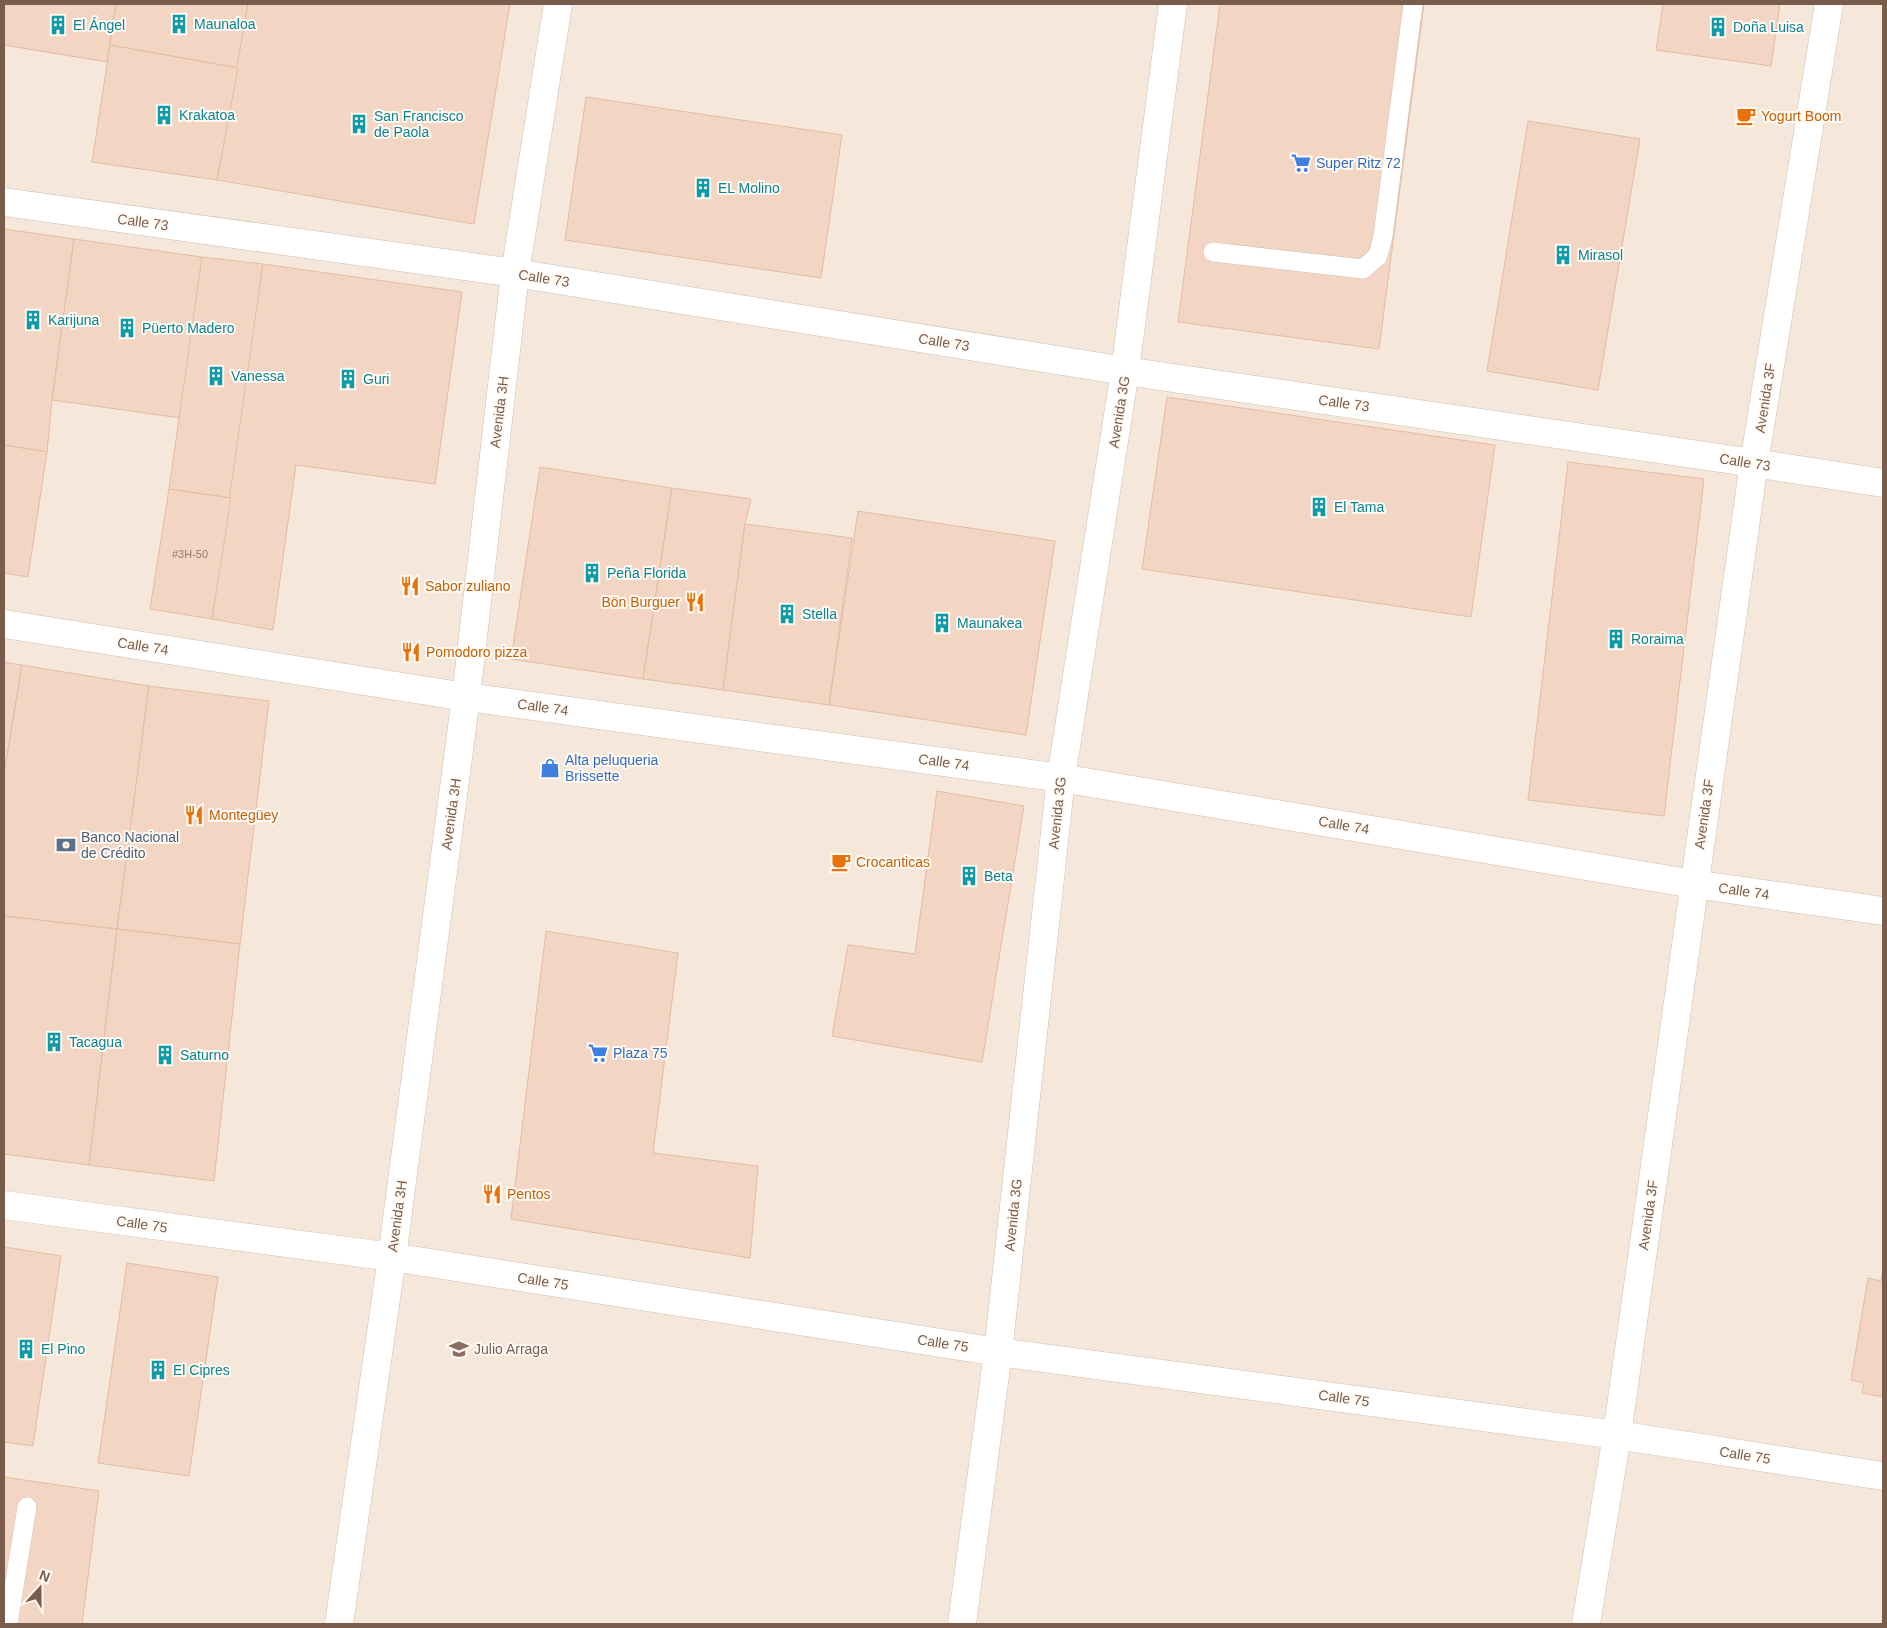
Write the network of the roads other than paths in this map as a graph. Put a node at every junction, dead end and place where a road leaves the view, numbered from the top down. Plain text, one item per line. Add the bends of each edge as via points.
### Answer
1 (558, 4) edge
2 (1173, 4) edge
3 (1413, 4) edge
4 (1829, 4) edge
5 (4, 202) edge
6 (1213, 252) dead end
7 (515, 273) junction
8 (1125, 371) junction
9 (1754, 463) junction
10 (1883, 484) edge
11 (4, 624) edge
12 (466, 696) junction
13 (1060, 778) junction
14 (1694, 884) junction
15 (1883, 910) edge
16 (4, 1206) edge
17 (392, 1257) junction
18 (998, 1352) junction
19 (1617, 1435) junction
20 (1883, 1476) edge
21 (27, 1507) dead end
22 (8, 1624) edge
23 (339, 1624) edge
24 (962, 1624) edge
25 (1586, 1624) edge

1 - 7 street, Avenida 3H
2 - 8 street, Avenida 3G
3 - 6 lane via 1378,256 1363,269
4 - 9 street, Avenida 3F
5 - 7 street, Calle 73
7 - 8 street, Calle 73
7 - 12 street, Avenida 3H
8 - 9 street, Calle 73
8 - 13 street, Avenida 3G
9 - 10 street, Calle 73
9 - 14 street, Avenida 3F
11 - 12 street, Calle 74
12 - 13 street, Calle 74
12 - 17 street, Avenida 3H
13 - 14 street, Calle 74
13 - 18 street, Avenida 3G
14 - 15 street, Calle 74
14 - 19 street, Avenida 3F
16 - 17 street, Calle 75
17 - 18 street, Calle 75
17 - 23 street, Avenida 3H
18 - 19 street, Calle 75
18 - 24 street, Avenida 3G
19 - 20 street, Calle 75
19 - 25 street, Avenida 3F
21 - 22 lane

